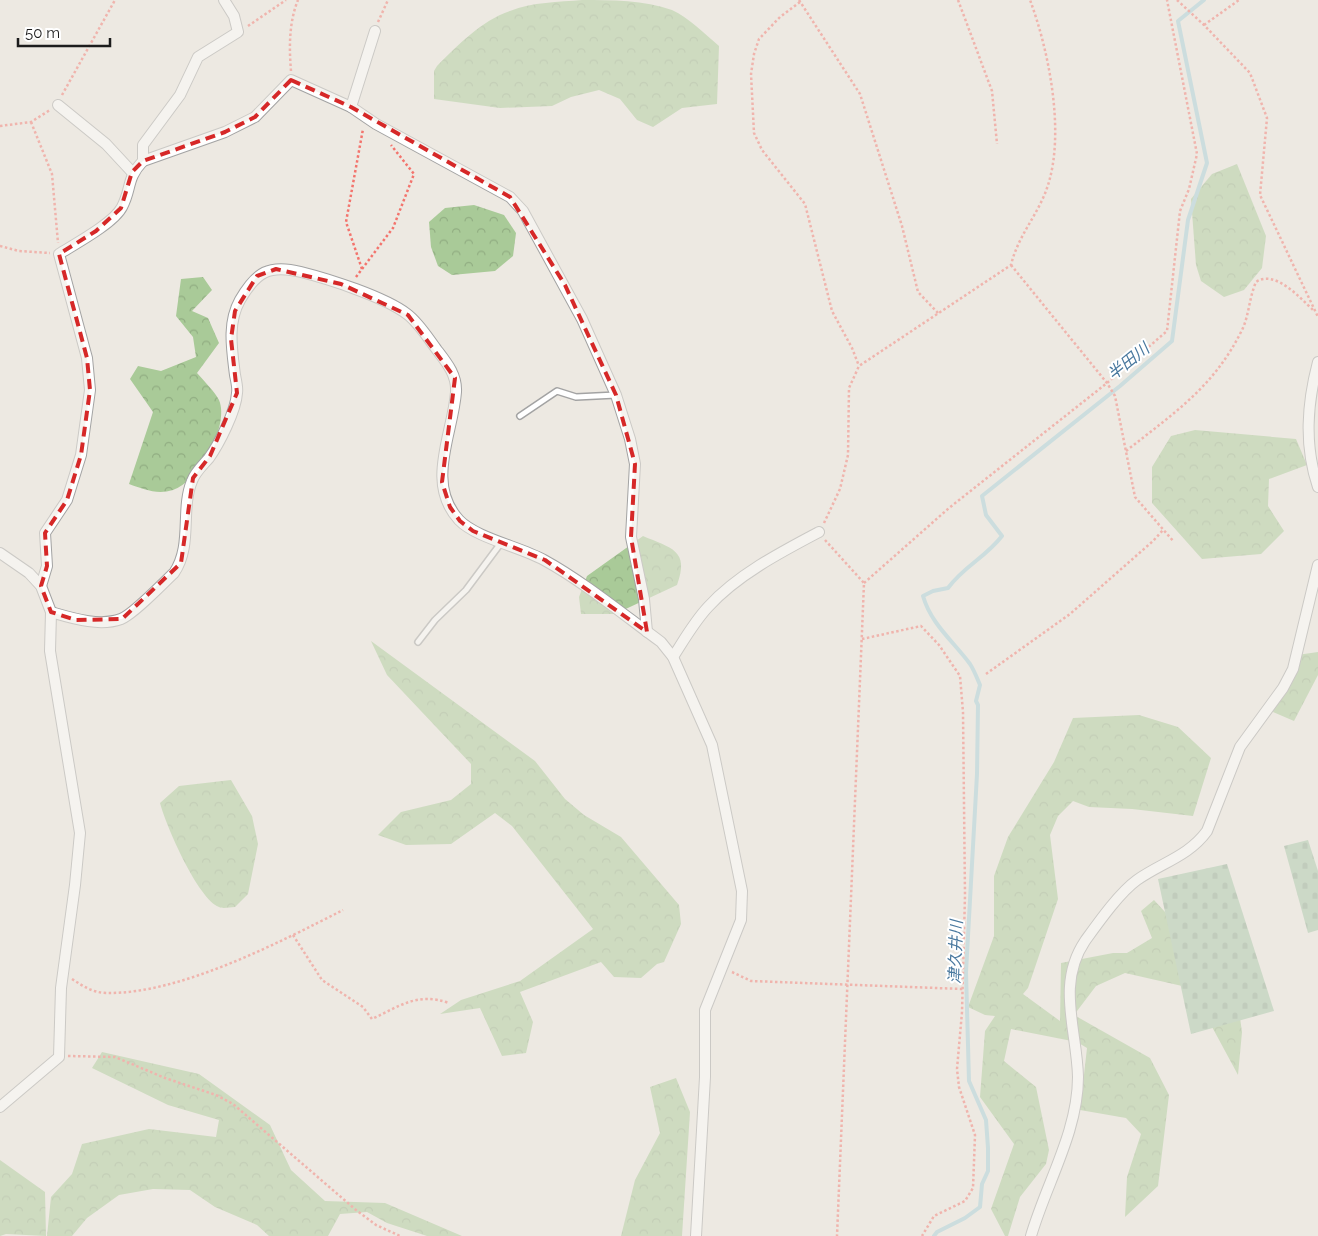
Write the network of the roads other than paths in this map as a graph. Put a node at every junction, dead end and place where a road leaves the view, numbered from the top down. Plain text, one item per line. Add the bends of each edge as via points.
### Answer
1 (224, 0) edge
2 (375, 31) road end
3 (58, 105) road end
4 (351, 106) junction
5 (143, 161) junction
6 (132, 172) junction
7 (1318, 362) edge
8 (616, 395) junction
9 (520, 416) dead end
10 (1318, 487) edge
11 (819, 532) road end
12 (502, 541) junction
13 (0, 553) edge
14 (1318, 565) edge
15 (41, 586) junction
16 (51, 612) junction
17 (647, 632) junction
18 (418, 642) dead end
19 (673, 657) junction
20 (0, 1107) edge
21 (696, 1236) edge
22 (1031, 1236) edge

1 - 5 street via 234,16 238,32 198,57 180,95 143,145
2 - 4 street
3 - 6 street via 106,144
4 - 5 street via 291,80 255,116 225,132
4 - 8 street via 395,134 510,196 565,285
5 - 6 street
6 - 15 street via 122,208 96,231 59,254 87,358 90,390 80,455 67,500 45,533 47,566
7 - 10 street via 1310,390 1308,434
8 - 9 lane via 576,397 557,391
8 - 17 street via 634,464 631,537
11 - 19 street via 728,589 702,614
12 - 16 street via 473,530 450,507 442,482 443,457 456,392 455,378 408,314 348,287 294,270 268,270 258,276 235,311 232,340 237,393 226,424 188,492 181,563 122,619 106,622 76,620
12 - 17 street via 545,560
12 - 18 lane via 466,590
13 - 15 street via 30,573
14 - 22 street via 1293,669 1240,747 1207,831 1199,843 1184,854 1134,882 1105,916 1077,955 1071,969 1070,1025 1077,1060 1076,1099
15 - 16 street
16 - 20 street via 50,652 80,834 63,972 59,1057
17 - 19 street
19 - 21 street via 712,744 742,891 741,920 705,1010 705,1077

